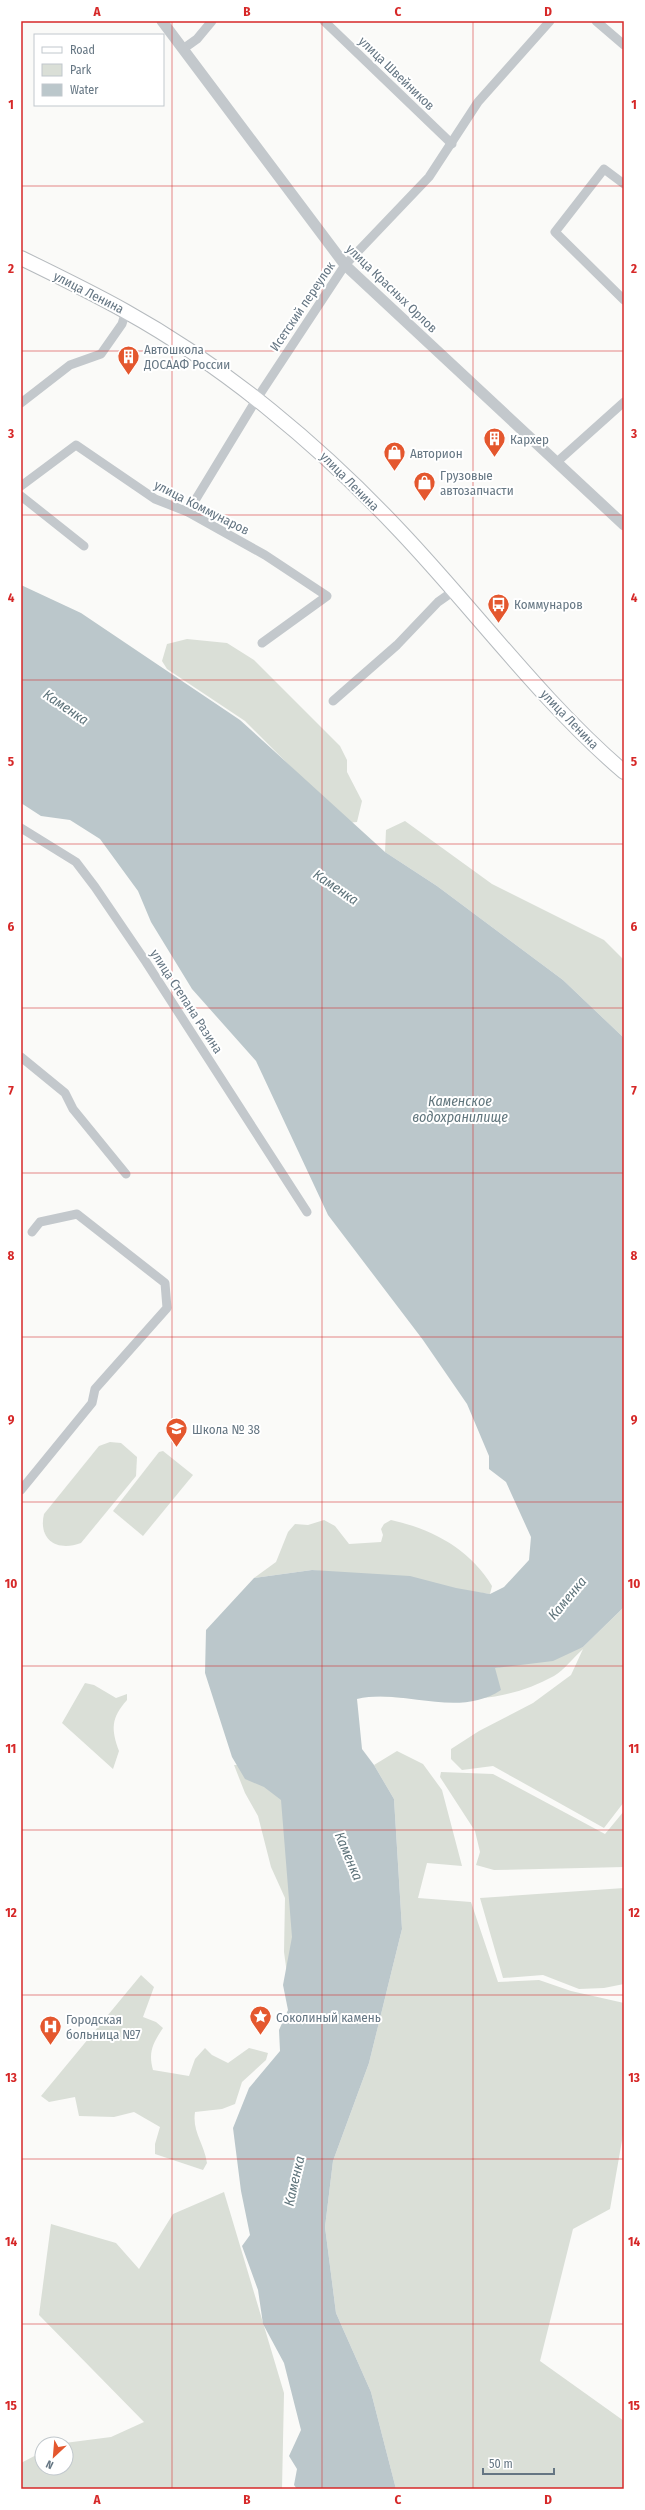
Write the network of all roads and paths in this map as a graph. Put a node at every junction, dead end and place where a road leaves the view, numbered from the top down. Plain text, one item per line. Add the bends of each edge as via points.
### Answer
1 (162, 21) edge
2 (212, 21) edge
3 (324, 21) edge
4 (550, 21) edge
5 (596, 21) edge
6 (624, 45) edge
7 (183, 49) junction
8 (452, 144) junction
9 (624, 184) edge
10 (21, 258) edge
11 (345, 265) junction
12 (624, 300) edge
13 (126, 311) junction
14 (256, 400) junction
15 (624, 402) edge
16 (21, 403) edge
17 (557, 462) junction
18 (21, 486) edge
19 (21, 496) edge
20 (188, 512) junction
21 (624, 524) edge
22 (84, 546) dead end
23 (455, 590) junction
24 (262, 643) dead end
25 (333, 701) dead end
26 (624, 772) edge
27 (21, 828) edge
28 (21, 1057) edge
29 (126, 1174) dead end
30 (307, 1212) dead end
31 (32, 1232) dead end
32 (21, 1490) edge

1 - 7 street, улица Красных Орлов
2 - 7 street via 197,39
3 - 8 street, улица Швейников
4 - 8 street, Исетский переулок via 478,102
5 - 6 street
7 - 11 street, улица Красных Орлов
8 - 11 street, Исетский переулок via 429,177
9 - 12 street via 604,169 555,232
10 - 13 main road, улица Ленина
11 - 14 street, Исетский переулок
11 - 17 street, улица Красных Орлов
13 - 14 main road, улица Ленина via 189,350
13 - 16 street via 122,324 101,354 70,365
14 - 20 street, Исетский переулок
14 - 23 main road, улица Ленина via 308,440
15 - 17 street
17 - 21 street, улица Красных Орлов
18 - 20 street, улица Коммунаров via 76,445 155,499
19 - 22 street
20 - 24 street, улица Коммунаров via 265,555 327,596
23 - 25 street via 438,602 397,645
23 - 26 main road, улица Ленина via 565,717
27 - 30 street, улица Степана Разина via 76,862 95,887
28 - 29 street via 66,1093 73,1108
31 - 32 street via 40,1222 76,1214 165,1283 167,1308 95,1389 92,1403

